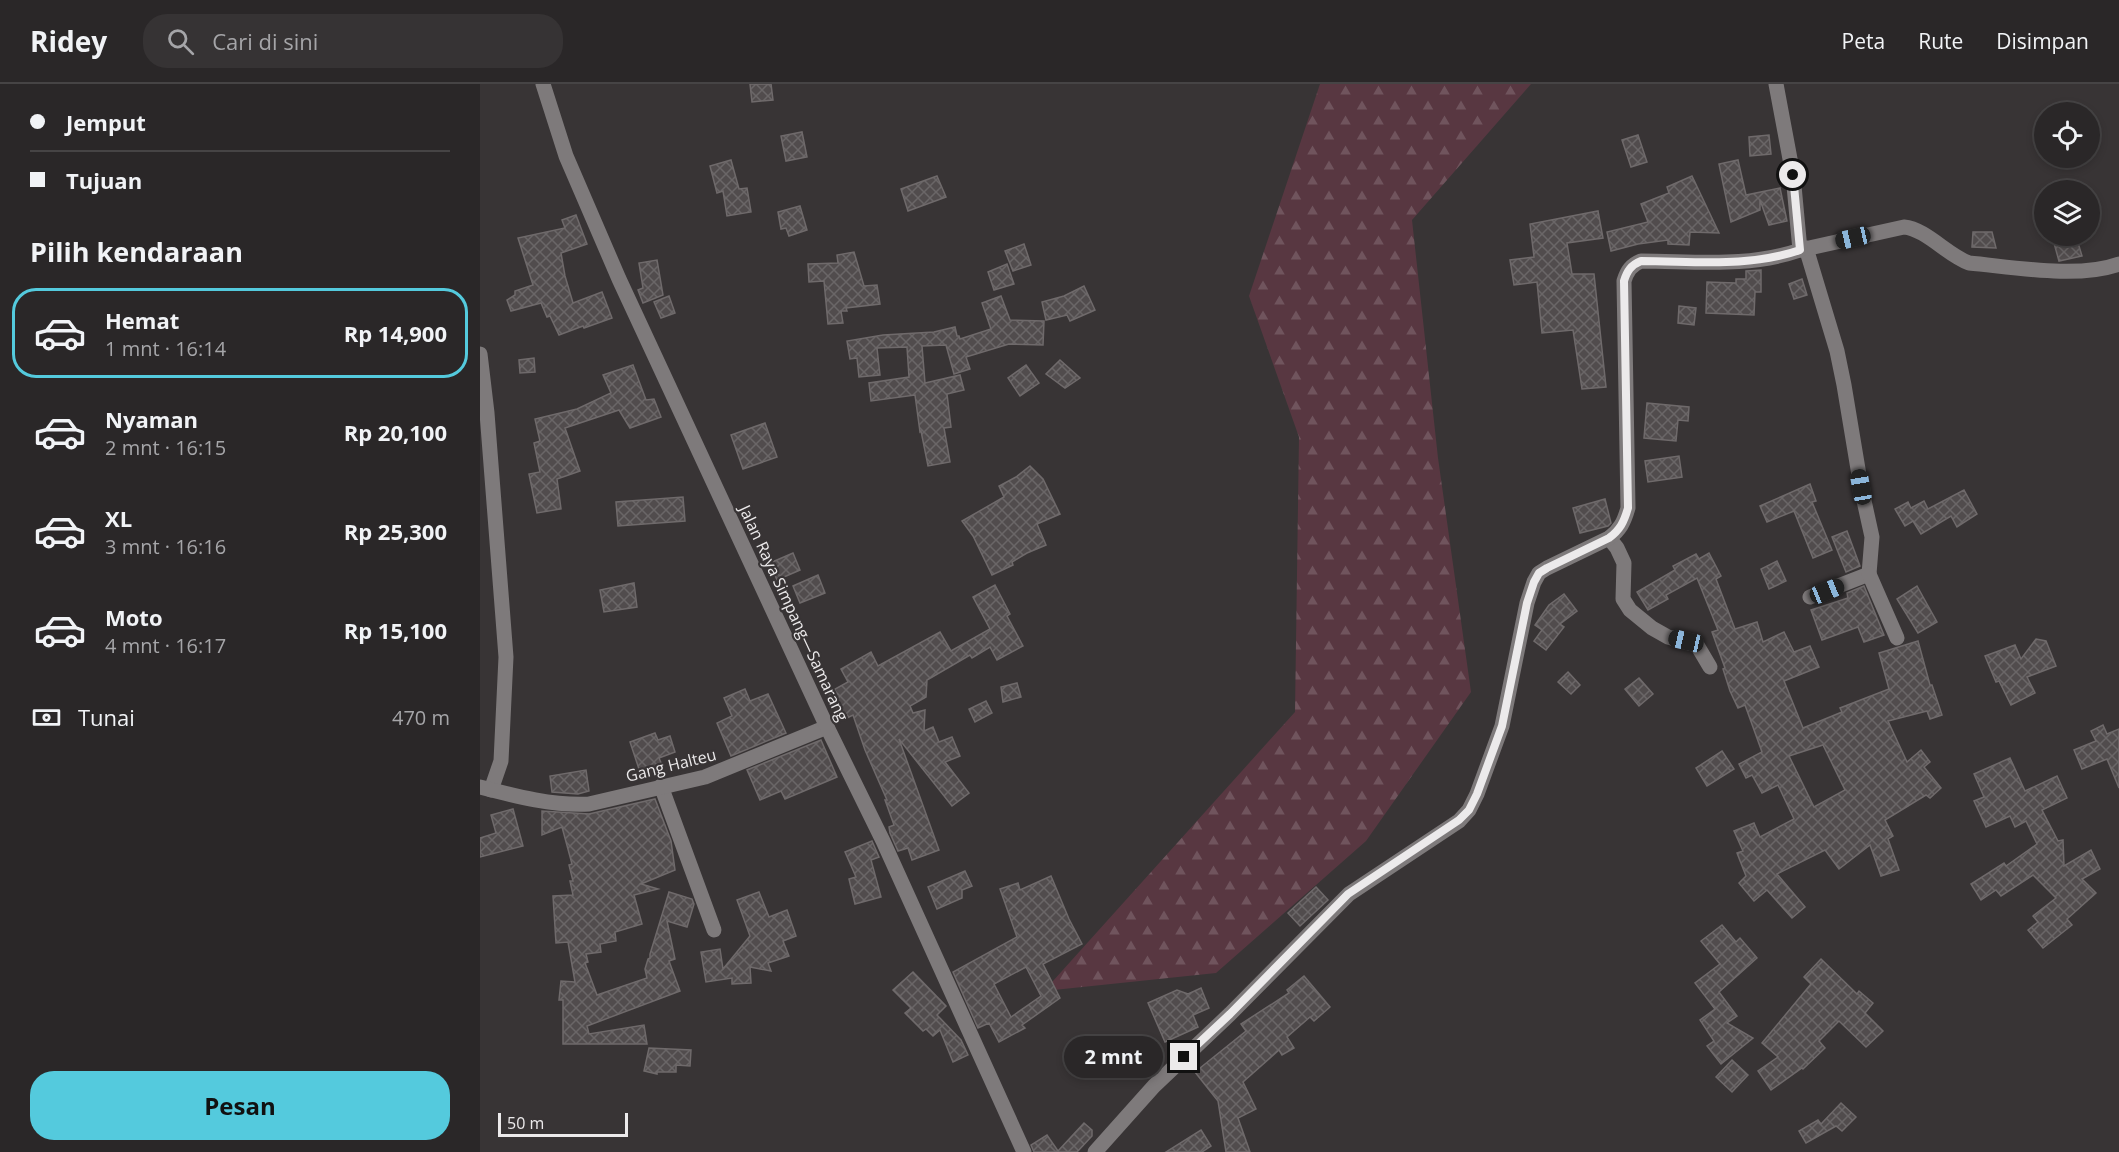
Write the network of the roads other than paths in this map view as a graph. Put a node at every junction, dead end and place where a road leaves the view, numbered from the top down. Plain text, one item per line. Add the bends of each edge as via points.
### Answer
1 (543, 84) edge
2 (1776, 84) edge
3 (1803, 249) junction
4 (2119, 264) edge
5 (480, 354) edge
6 (1609, 538) junction
7 (1869, 574) junction
8 (1810, 597) dead end
9 (1897, 638) dead end
10 (1710, 667) dead end
11 (827, 727) junction
12 (661, 786) junction
13 (486, 789) edge
14 (714, 930) dead end
15 (1024, 1152) edge
16 (1095, 1152) edge

1 - 11 street, Jalan Raya Simpang—Samarang via 566,156 619,279
2 - 3 street
3 - 4 street via 1904,226 1969,263 2079,271
3 - 6 street via 1744,262 1641,261 1628,270 1624,281 1628,508 1621,526
3 - 7 street via 1837,351 1844,385 1872,537
5 - 13 street via 506,657 501,761
6 - 10 street via 1624,563 1623,600 1630,610 1668,637 1697,645
6 - 16 street via 1547,568 1534,582 1521,626 1502,726 1469,810 1348,894 1154,1086
7 - 8 street
7 - 9 street
11 - 12 street, Gang Halteu via 718,773
11 - 15 street, Jalan Raya Simpang—Samarang
12 - 13 street, Gang Halteu via 575,805
12 - 14 street

